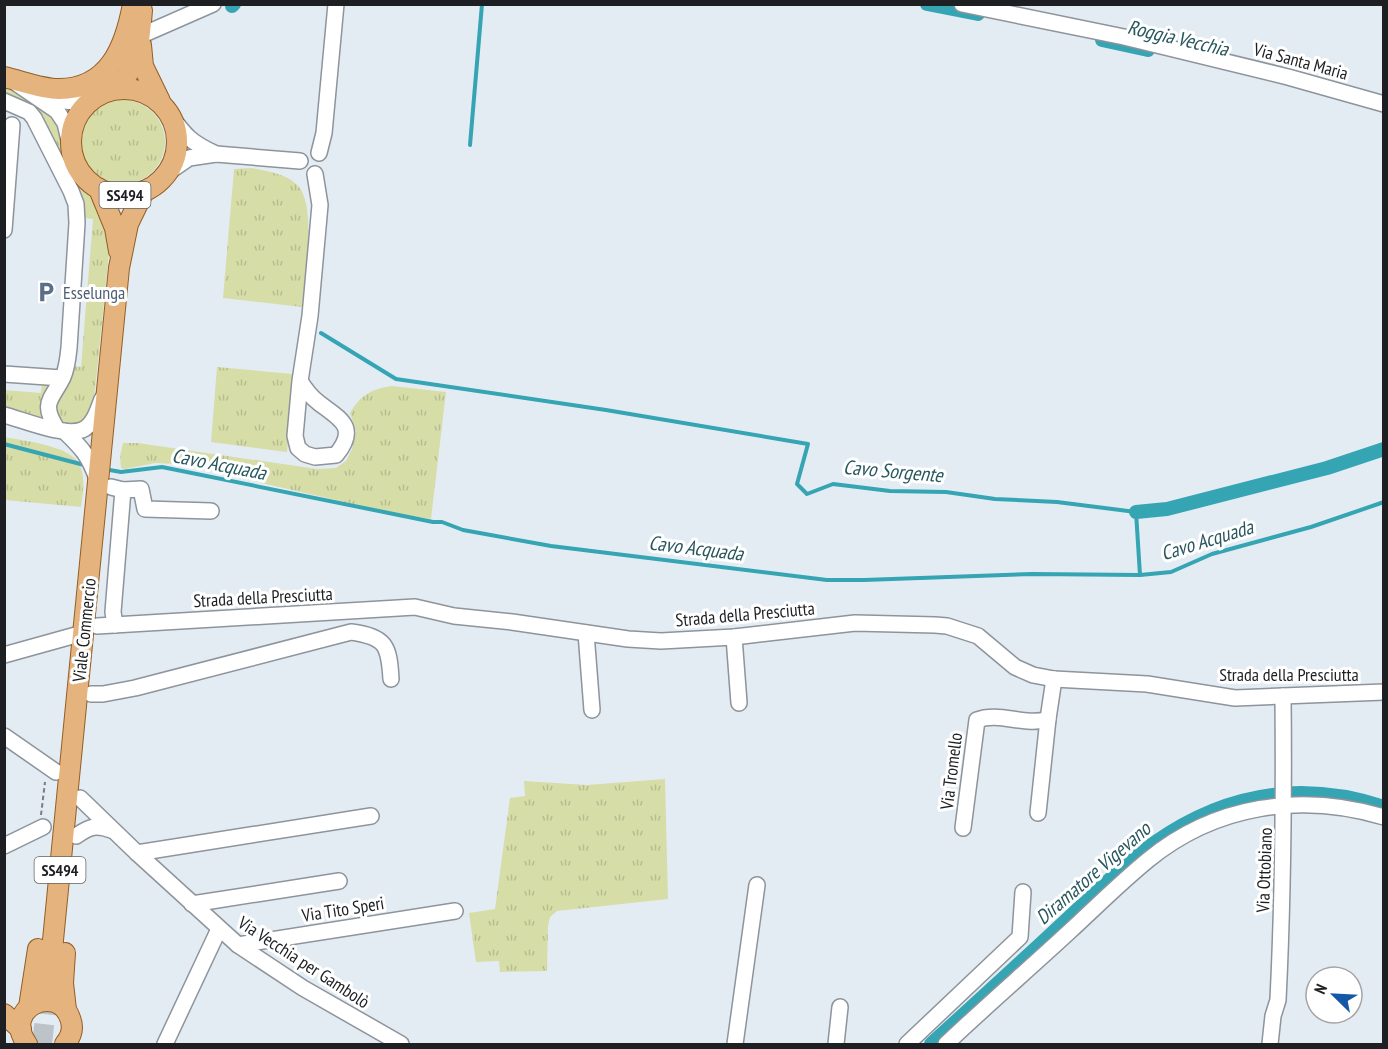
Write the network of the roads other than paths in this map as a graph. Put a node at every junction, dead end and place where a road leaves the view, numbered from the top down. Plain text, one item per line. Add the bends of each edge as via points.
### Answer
1 (133, 4) edge
2 (143, 4) edge
3 (213, 4) edge
4 (336, 4) edge
5 (962, 4) edge
6 (140, 36) junction
7 (8, 79) edge
8 (100, 94) junction
9 (4, 101) edge
10 (1383, 104) edge
11 (165, 109) junction
12 (8, 125) edge
13 (40, 127) junction
14 (71, 149) junction
15 (319, 153) junction
16 (216, 154) junction
17 (300, 161) junction
18 (167, 173) junction
19 (315, 174) junction
20 (99, 189) junction
21 (144, 191) junction
22 (4, 230) edge
23 (119, 268) junction
24 (4, 374) edge
25 (62, 378) junction
26 (300, 381) junction
27 (109, 382) junction
28 (4, 415) edge
29 (61, 430) junction
30 (99, 456) junction
31 (111, 485) junction
32 (211, 511) dead end
33 (99, 628) junction
34 (586, 633) junction
35 (734, 637) junction
36 (4, 655) edge
37 (391, 679) dead end
38 (1054, 679) junction
39 (1383, 692) edge
40 (91, 694) junction
41 (1284, 696) junction
42 (739, 703) dead end
43 (592, 710) dead end
44 (1048, 719) junction
45 (4, 736) edge
46 (51, 768) junction
47 (1284, 797) junction
48 (80, 798) junction
49 (1038, 813) dead end
50 (371, 816) dead end
51 (1383, 817) edge
52 (41, 828) road end
53 (963, 828) dead end
54 (112, 831) junction
55 (76, 836) junction
56 (4, 846) edge
57 (137, 853) junction
58 (339, 881) dead end
59 (758, 885) dead end
60 (1023, 892) dead end
61 (192, 904) junction
62 (455, 911) dead end
63 (219, 929) junction
64 (238, 945) junction
65 (48, 991) tunnel mouth
66 (840, 1006) dead end
67 (4, 1010) edge
68 (66, 1010) junction
69 (4, 1014) edge
70 (26, 1030) edge
71 (74, 1041) edge
72 (165, 1044) edge
73 (401, 1044) edge
74 (735, 1044) edge
75 (836, 1044) edge
76 (907, 1044) edge
77 (946, 1044) edge
78 (1270, 1044) edge

1 - 7 main road via 129,28 104,74 83,86 57,89
2 - 6 main road, SS494
3 - 6 street
4 - 15 street
5 - 10 street, Via Santa Maria via 1124,37
6 - 8 main road, SS494 via 131,67 121,82
6 - 11 main road, SS494 via 143,66
7 - 8 street via 63,102 75,103
7 - 14 street via 57,111 65,123
8 - 11 main road via 136,89
8 - 14 main road, SS494 via 82,108 75,121
9 - 13 street via 29,112
11 - 16 street via 186,137
11 - 18 main road, SS494 via 175,125 177,145
12 - 13 street
12 - 22 street
13 - 25 street via 71,191 76,214 69,348
14 - 20 main road, Viale Commercio / SS494 via 77,168
15 - 17 street via 309,151
15 - 19 street via 323,165
16 - 17 street
16 - 18 street via 189,158
17 - 19 street via 303,170
18 - 21 main road, Viale Commercio / SS494
19 - 26 street via 320,205
20 - 21 main road, SS494 via 121,195
20 - 23 main road, Viale Commercio / SS494 via 115,228
21 - 23 main road, Viale Commercio / SS494 via 128,224
23 - 27 main road, Viale Commercio / SS494
24 - 25 street
25 - 29 street via 50,397 48,409
26 - 26 street via 345,426 343,447 336,455 315,457 298,448 295,436
27 - 29 street via 92,423 82,430
27 - 30 main road, Viale Commercio / SS494
28 - 29 street
29 - 30 street
30 - 31 main road, Viale Commercio / SS494
31 - 32 street via 141,489 145,509
31 - 33 main road, Viale Commercio / SS494
31 - 33 street via 113,612
33 - 34 street, Strada della Presciutta via 415,607 454,616
33 - 36 street, Strada della Presciutta
33 - 40 main road
33 - 46 main road via 63,700
33 - 65 main road, Viale Commercio / SS494
34 - 35 street, Strada della Presciutta via 661,641
34 - 43 street
35 - 38 street, Strada della Presciutta via 855,623 946,626 978,636 1015,667
35 - 42 street
37 - 40 street via 390,659 382,642 369,634 351,632 135,688
38 - 41 street, Strada della Presciutta via 1147,684 1235,698
38 - 44 street
39 - 41 street, Strada della Presciutta
40 - 48 main road
41 - 47 street, Via Ottobiano
44 - 49 street
44 - 53 street, Via Tromello via 1038,723 987,716 977,720
45 - 46 street
46 - 70 main road via 37,968
47 - 51 street
47 - 77 street via 1200,827 1149,859
47 - 78 street, Via Ottobiano via 1278,1000
48 - 54 street, Via Vecchia per Gambolò
48 - 55 main road
50 - 57 street
52 - 56 street
54 - 55 street via 91,826
54 - 57 street, Via Vecchia per Gambolò
55 - 68 main road via 63,969
57 - 61 street, Via Vecchia per Gambolò
58 - 61 street, Via Vecchia per Gambolò
59 - 74 street
60 - 76 street via 1020,937
61 - 63 street, Via Vecchia per Gambolò
62 - 64 street, Via Tito Speri
63 - 64 street, Via Vecchia per Gambolò
63 - 72 street
64 - 73 street, Via Vecchia per Gambolò via 303,988
66 - 75 street
67 - 70 main road
68 - 70 main road via 52,1001 43,1001
68 - 71 main road
69 - 70 main road

